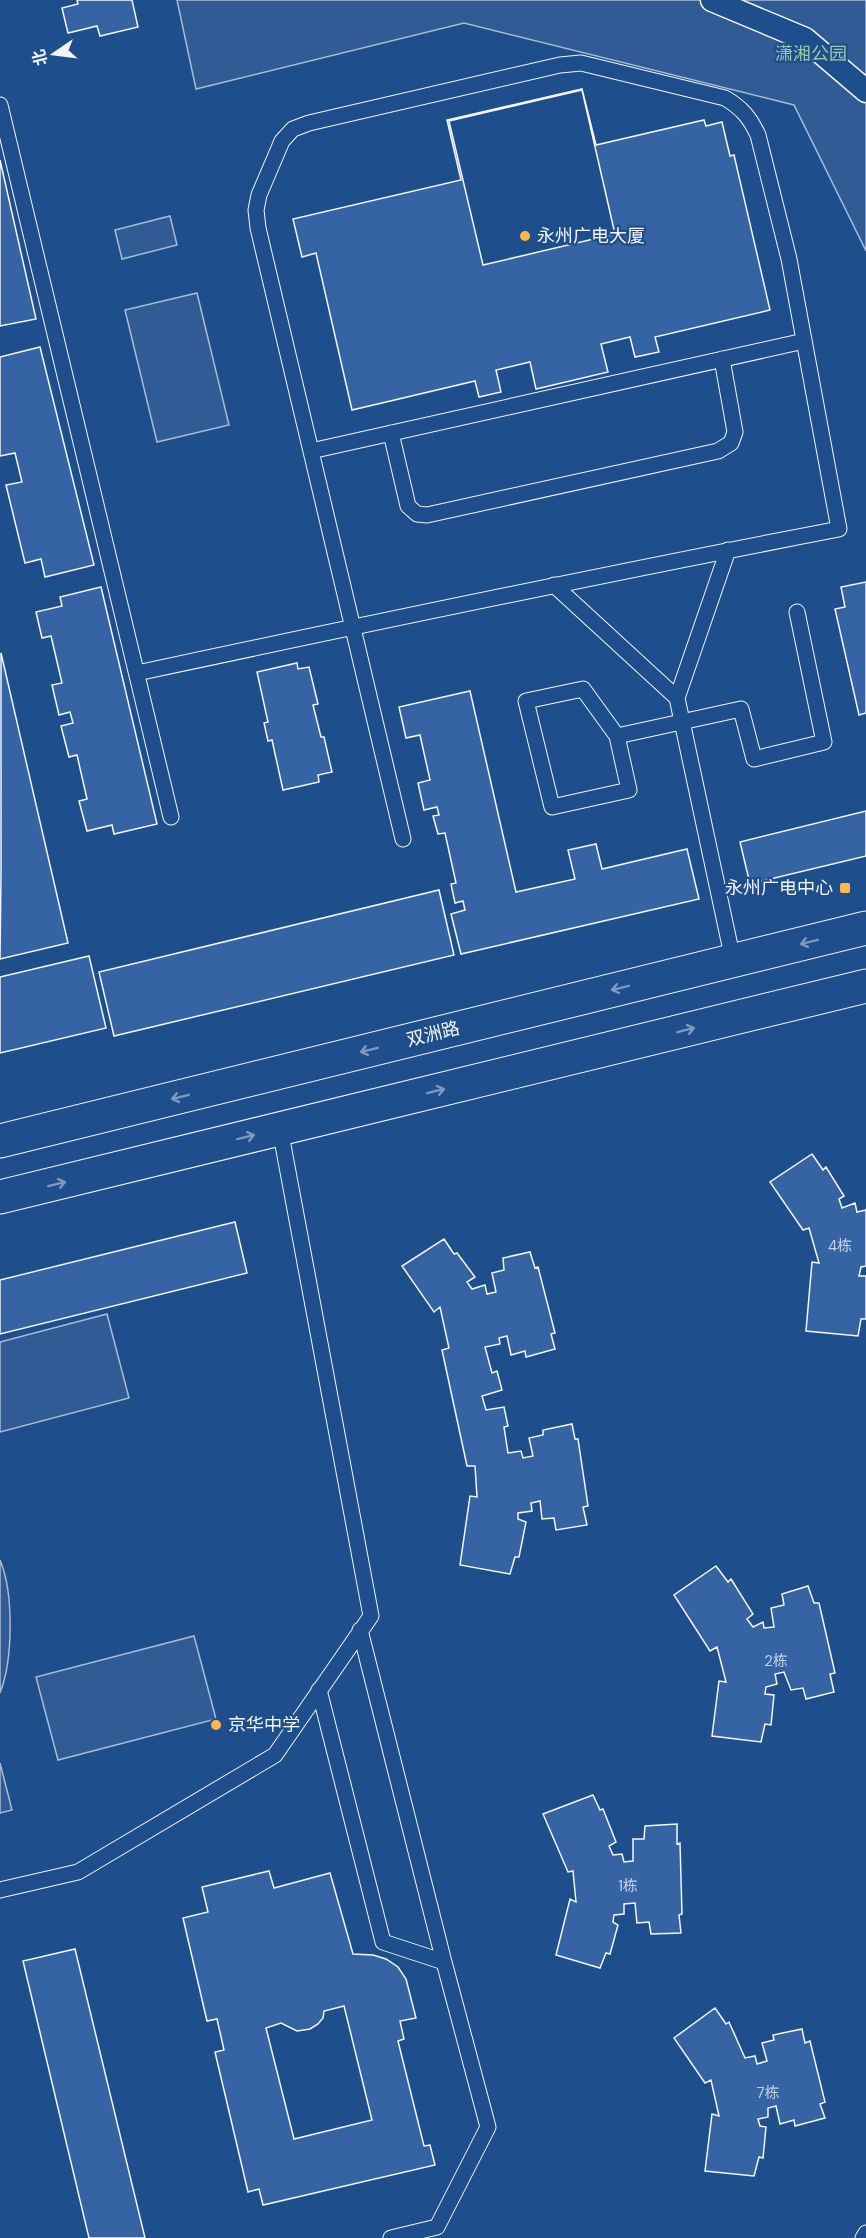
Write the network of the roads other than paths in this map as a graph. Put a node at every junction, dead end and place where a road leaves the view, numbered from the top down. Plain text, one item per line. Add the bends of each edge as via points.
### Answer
1 (712, 0) edge
2 (866, 91) edge
3 (0, 105) edge
4 (804, 341) junction
5 (722, 359) junction
6 (392, 433) junction
7 (311, 451) junction
8 (728, 550) junction
9 (554, 585) junction
10 (797, 612) dead end
11 (353, 627) junction
12 (137, 673) junction
13 (677, 698) junction
14 (682, 722) junction
15 (617, 736) junction
16 (171, 817) dead end
17 (403, 839) dead end
18 (866, 928) edge
19 (733, 960) junction
20 (866, 986) edge
21 (280, 1129) junction
22 (0, 1141) edge
23 (0, 1197) edge
24 (360, 1630) junction
25 (319, 1690) junction
26 (0, 1890) edge
27 (444, 1962) junction
28 (866, 2233) edge
29 (391, 2238) edge
30 (863, 2238) edge

1 - 2 street via 805,39
3 - 12 lane
4 - 5 lane
4 - 7 lane via 789,259 758,135 740,106 725,98 600,66 560,65 309,123 293,129 282,141 256,210
4 - 8 lane via 839,529
5 - 6 lane
5 - 6 lane via 735,432 731,442 718,451 427,515 417,514 408,506
6 - 7 lane
7 - 11 lane
8 - 9 lane
8 - 13 lane
9 - 11 lane
9 - 13 lane
10 - 14 lane via 824,742 754,759 741,709
11 - 12 lane
11 - 17 lane
12 - 16 lane
13 - 14 lane
14 - 15 lane
14 - 19 lane
15 - 15 lane via 583,689 526,701 552,807 629,790
18 -> 19 main road, 双洲路
19 -> 22 main road, 双洲路
21 -> 20 main road
23 -> 21 main road
21 - 24 lane via 370,1616
24 - 25 lane
24 - 27 lane
25 - 26 lane via 275,1755 78,1872
25 - 27 lane via 383,1942
27 - 29 lane via 488,2127 437,2227
28 - 30 lane

